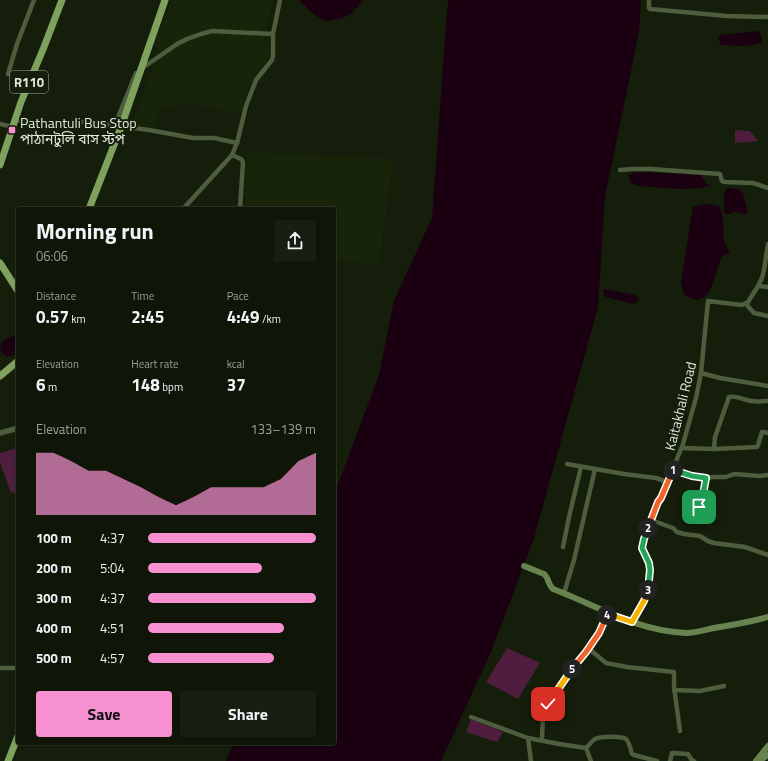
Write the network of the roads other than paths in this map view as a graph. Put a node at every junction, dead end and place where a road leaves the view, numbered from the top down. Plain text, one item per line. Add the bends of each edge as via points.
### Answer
1 (34, 0) edge
2 (62, 0) edge
3 (165, 0) edge
4 (280, 0) edge
5 (649, 0) edge
6 (768, 17) edge
7 (274, 34) junction
8 (141, 69) junction
9 (8, 74) dead end
10 (0, 124) edge
11 (14, 124) junction
12 (118, 127) junction
13 (237, 144) junction
14 (232, 155) junction
15 (0, 165) edge
16 (620, 170) dead end
17 (768, 188) edge
18 (90, 207) edge
19 (185, 207) edge
20 (240, 207) edge
21 (768, 244) edge
22 (0, 263) edge
23 (758, 286) junction
24 (768, 287) edge
25 (16, 288) edge
26 (746, 304) junction
27 (768, 316) edge
28 (16, 363) edge
29 (701, 373) junction
30 (0, 376) edge
31 (768, 386) edge
32 (768, 401) edge
33 (16, 429) edge
34 (0, 433) edge
35 (768, 433) edge
36 (682, 448) junction
37 (714, 449) junction
38 (568, 464) dead end
39 (581, 466) junction
40 (595, 469) junction
41 (673, 470) junction
42 (768, 475) edge
43 (706, 478) junction
44 (666, 484) junction
45 (696, 514) dead end
46 (651, 520) junction
47 (563, 547) dead end
48 (768, 555) edge
49 (524, 566) dead end
50 (564, 593) junction
51 (608, 614) junction
52 (768, 617) edge
53 (632, 622) junction
54 (588, 648) junction
55 (0, 668) edge
56 (16, 668) edge
57 (724, 686) dead end
58 (674, 690) junction
59 (471, 717) dead end
60 (680, 731) dead end
61 (528, 738) junction
62 (542, 740) junction
63 (16, 741) edge
64 (768, 746) edge
65 (586, 748) junction
66 (768, 755) edge
67 (8, 761) edge
68 (531, 761) edge
69 (591, 761) edge
70 (657, 761) edge
71 (670, 761) edge
72 (694, 761) edge
73 (756, 761) edge

1 - 9 street
2 - 11 main road, R110
3 - 8 main road
3 - 12 street
4 - 7 street
5 - 6 street via 650,9
7 - 8 street via 201,34 177,44
7 - 13 street via 272,60 256,80 246,106
8 - 12 main road
10 - 11 street
11 - 12 street via 68,125 83,122
11 - 15 main road, R110
12 - 13 street via 193,138 214,138
12 - 18 main road
13 - 14 street
14 - 19 street
14 - 20 street via 243,162
16 - 17 street via 632,168 720,174 722,181 725,182 753,183
21 - 23 street via 764,270
22 - 25 main road
23 - 24 street
23 - 26 street
26 - 27 street via 754,313
26 - 29 street, Kaitakhali Road via 742,306 708,301
28 - 30 main road
29 - 31 street
29 - 36 street, Kaitakhali Road
32 - 37 street via 729,397 715,437
33 - 34 street
35 - 37 street via 762,432 757,447
36 - 37 street
36 - 41 street, Kaitakhali Road
38 - 39 street
39 - 40 street
39 - 47 street
40 - 44 street via 656,478
40 - 50 street
41 - 43 street
41 - 44 street, Kaitakhali Road
42 - 43 street via 734,474
43 - 45 street
44 - 46 street, Kaitakhali Road
46 - 48 street via 677,532 700,536 714,543 745,547
46 - 53 street, Kaitakhali Road via 642,548 650,570 648,590
49 - 50 main road via 547,576 551,588
50 - 51 main road
51 - 53 main road
51 - 54 street
52 - 53 main road via 689,633 660,630
54 - 58 street via 606,663 674,672
54 - 62 street via 543,712
55 - 56 street
57 - 58 street via 700,691
58 - 60 street
59 - 61 street
61 - 62 street
61 - 68 street
62 - 65 street
63 - 67 main road
64 - 73 main road
65 - 69 street
65 - 70 street via 597,738 624,738 632,754
66 - 73 main road
71 - 72 street via 673,753 688,754

